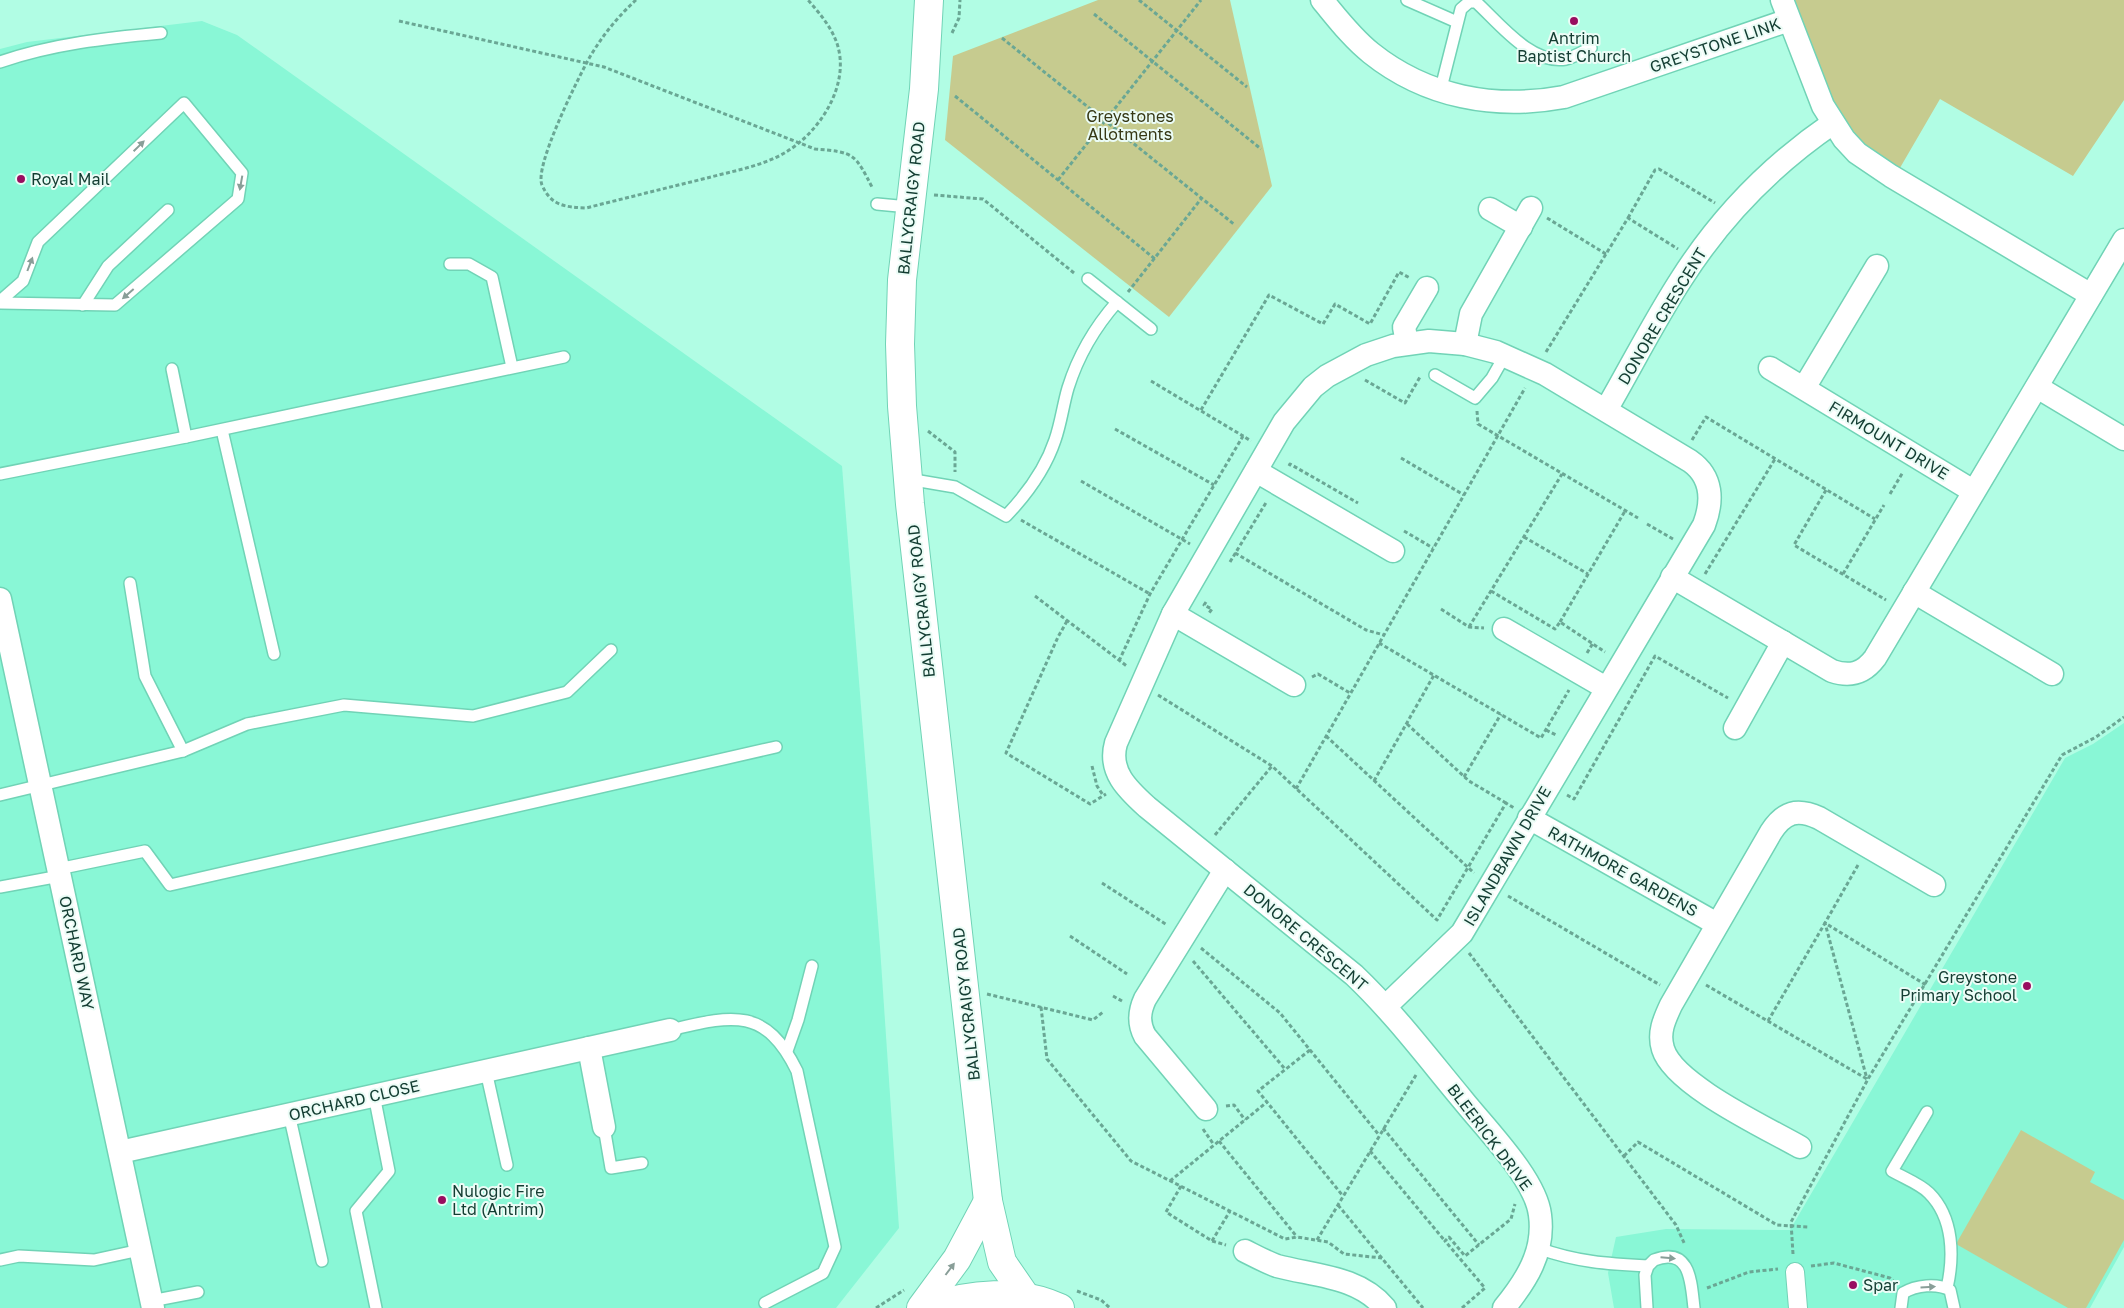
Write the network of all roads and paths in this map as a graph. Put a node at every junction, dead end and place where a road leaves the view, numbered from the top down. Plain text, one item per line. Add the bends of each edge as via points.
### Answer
1 (636, 0) edge
2 (808, 0) edge
3 (929, 0) edge
4 (960, 0) edge
5 (1139, 0) edge
6 (1201, 0) edge
7 (1322, 0) edge
8 (1407, 0) edge
9 (1468, 1) edge
10 (1785, 10) edge
11 (1094, 14) dead end
12 (399, 21) dead end
13 (1457, 22) junction
14 (1177, 31) junction
15 (161, 33) dead end
16 (950, 36) dead end
17 (1002, 38) dead end
18 (1591, 48) dead end
19 (1152, 61) junction
20 (0, 62) edge
21 (587, 63) junction
22 (1247, 87) dead end
23 (1440, 92) junction
24 (955, 96) dead end
25 (1104, 121) junction
26 (1833, 124) junction
27 (799, 143) junction
28 (1261, 149) dead end
29 (1058, 180) junction
30 (1201, 199) junction
31 (917, 200) junction
32 (877, 204) joint
33 (1490, 208) dead end
34 (168, 210) dead end
35 (1732, 213) junction
36 (1526, 217) junction
37 (1628, 218) junction
38 (1235, 225) dead end
39 (2124, 240) edge
40 (1606, 254) junction
41 (1155, 259) junction
42 (1695, 259) junction
43 (450, 264) dead end
44 (1877, 266) dead end
45 (1088, 279) joint
46 (1133, 288) dead end
47 (1427, 288) dead end
48 (2091, 294) junction
49 (0, 302) edge
50 (1117, 302) junction
51 (83, 305) junction
52 (1370, 324) dead end
53 (1151, 329) dead end
54 (1439, 341) junction
55 (1407, 343) junction
56 (1465, 344) junction
57 (1505, 355) junction
58 (564, 357) dead end
59 (1350, 363) junction
60 (512, 367) junction
61 (1770, 368) dead end
62 (172, 369) dead end
63 (1536, 369) junction
64 (1435, 376) dead end
65 (1151, 381) dead end
66 (2037, 387) junction
67 (1804, 388) junction
68 (1475, 398) junction
69 (1200, 410) junction
70 (1606, 410) junction
71 (925, 429) dead end
72 (1115, 429) dead end
73 (222, 430) junction
74 (1243, 436) junction
75 (1498, 436) junction
76 (186, 437) junction
77 (1688, 439) dead end
78 (2124, 439) edge
79 (1268, 450) junction
80 (1401, 458) dead end
81 (1774, 459) junction
82 (1256, 471) junction
83 (0, 474) edge
84 (1562, 474) junction
85 (908, 479) junction
86 (1081, 481) dead end
87 (1279, 484) junction
88 (1214, 485) junction
89 (955, 487) junction
90 (1826, 490) junction
91 (1973, 491) junction
92 (1464, 495) junction
93 (1884, 505) dead end
94 (1625, 511) junction
95 (1006, 516) junction
96 (1638, 518) dead end
97 (1875, 519) junction
98 (1648, 524) dead end
99 (1704, 524) joint
100 (1524, 537) junction
101 (1182, 540) junction
102 (1689, 549) junction
103 (1393, 551) dead end
104 (1235, 553) junction
105 (1226, 569) dead end
106 (1588, 574) junction
107 (1842, 574) junction
108 (1672, 576) junction
109 (130, 583) dead end
110 (1696, 590) junction
111 (1492, 591) junction
112 (1150, 594) junction
113 (1035, 596) dead end
114 (0, 599) edge
115 (1208, 599) dead end
116 (1909, 601) junction
117 (1441, 609) dead end
118 (1173, 614) junction
119 (1067, 622) junction
120 (1560, 622) junction
121 (1469, 627) junction
122 (1504, 629) joint
123 (1199, 630) junction
124 (1384, 635) junction
125 (1783, 642) junction
126 (1379, 643) junction
127 (611, 650) dead end
128 (274, 654) dead end
129 (1619, 666) junction
130 (1579, 673) junction
131 (2052, 674) dead end
132 (1434, 676) junction
133 (1142, 685) junction
134 (1294, 685) joint
135 (1606, 688) junction
136 (1350, 693) junction
137 (1501, 714) junction
138 (2124, 717) edge
139 (1740, 718) joint
140 (1407, 724) junction
141 (1326, 736) junction
142 (776, 747) dead end
143 (182, 751) junction
144 (1272, 766) junction
145 (1464, 777) junction
146 (1374, 781) junction
147 (1123, 782) junction
148 (1548, 784) junction
149 (41, 786) junction
150 (1296, 789) junction
151 (0, 795) edge
152 (1506, 803) junction
153 (1529, 818) junction
154 (1868, 847) junction
155 (1202, 852) junction
156 (1468, 868) junction
157 (1225, 870) junction
158 (59, 873) junction
159 (1102, 883) dead end
160 (1490, 885) junction
161 (1934, 885) dead end
162 (0, 887) edge
163 (1825, 923) junction
164 (1717, 924) junction
165 (1070, 936) dead end
166 (1457, 938) junction
167 (1182, 940) junction
168 (812, 966) dead end
169 (1127, 974) dead end
170 (1688, 974) junction
171 (1926, 985) junction
172 (981, 992) dead end
173 (1676, 995) junction
174 (1386, 1006) junction
175 (1041, 1007) junction
176 (1103, 1012) dead end
177 (1768, 1022) junction
178 (670, 1030) joint
179 (588, 1048) junction
180 (1310, 1050) junction
181 (788, 1051) junction
182 (1428, 1058) junction
183 (1285, 1070) junction
184 (486, 1071) junction
185 (1868, 1080) junction
186 (374, 1095) junction
187 (1267, 1102) junction
188 (1206, 1108) dead end
189 (1927, 1112) dead end
190 (288, 1114) junction
191 (604, 1128) joint
192 (1383, 1128) junction
193 (1379, 1135) junction
194 (1219, 1141) junction
195 (1800, 1147) dead end
196 (1370, 1151) junction
197 (120, 1152) junction
198 (1624, 1157) junction
199 (642, 1163) dead end
200 (507, 1165) dead end
201 (1526, 1180) junction
202 (1170, 1181) junction
203 (1180, 1186) junction
204 (1343, 1196) junction
205 (988, 1201) junction
206 (1338, 1205) junction
207 (1230, 1211) junction
208 (1790, 1226) junction
209 (1809, 1227) dead end
210 (1297, 1236) junction
211 (1317, 1240) junction
212 (1212, 1241) junction
213 (1445, 1241) junction
214 (1479, 1245) junction
215 (1538, 1248) junction
216 (140, 1250) junction
217 (1245, 1251) joint
218 (1382, 1258) junction
219 (0, 1260) edge
220 (322, 1262) dead end
221 (1648, 1266) junction
222 (1688, 1269) junction
223 (1795, 1272) joint
224 (1947, 1288) junction
225 (198, 1292) dead end
226 (1026, 1297) junction
227 (1067, 1299) edge
228 (765, 1303) dead end
229 (152, 1305) edge
230 (376, 1308) edge
231 (921, 1308) edge
232 (928, 1308) edge
233 (1110, 1308) edge
234 (1385, 1308) edge
235 (1423, 1308) edge
236 (1462, 1308) edge
237 (1504, 1308) edge
238 (1647, 1308) edge
239 (1694, 1308) edge
240 (1798, 1308) edge
241 (1901, 1308) edge
242 (1954, 1308) edge

1 - 21 path via 600,42
2 - 27 path via 826,21 840,52 838,88 824,117
3 - 31 main road, BALLYCRAIGY ROAD
4 - 16 path via 959,18
5 - 14 path
6 - 14 path
7 - 23 street, GREYSTONE LINK via 1370,53 1396,71
8 - 13 lane
9 - 13 lane
9 - 18 lane via 1476,2 1527,48 1546,59 1567,59
10 - 23 street, GREYSTONE LINK via 1564,97 1494,102
10 - 26 street via 1813,83
11 - 19 path
12 - 21 path
13 - 23 lane
14 - 19 path
14 - 22 path
15 - 20 lane via 102,38
17 - 25 path
19 - 25 path
19 - 28 path
21 - 27 path
21 - 27 path via 542,160 541,183 550,198 562,207 586,208 752,166 785,153
24 - 29 path
25 - 29 path
25 - 30 path
26 - 35 street, DONORE CRESCENT via 1787,157
26 - 48 street via 1844,139 1872,164
27 - 32 path via 815,149 843,151 858,160 876,194
29 - 41 path
30 - 38 path
30 - 41 path
31 - 32 lane
31 - 45 path via 983,199 1081,278
31 - 85 main road, BALLYCRAIGY ROAD via 902,280 900,344
33 - 36 street
34 - 51 lane via 108,266
35 - 37 path via 1659,169 1655,170
35 - 42 street, DONORE CRESCENT
36 - 40 path
36 - 56 street via 1471,314
37 - 40 path
37 - 42 path
39 - 48 street
40 - 63 path
41 - 46 path
42 - 70 street, DONORE CRESCENT
43 - 60 lane via 469,264 492,277
44 - 67 street
45 - 50 lane
47 - 55 street via 1404,327
48 - 66 street
49 - 51 lane
49 -> 51 lane via 23,281 38,242 184,103 242,174 238,199 115,305
50 - 53 lane
50 - 95 lane via 1098,324 1080,358 1068,388 1055,441 1042,470 1029,492
52 - 69 path via 1334,304 1322,324 1269,295
54 - 55 street, DONORE CRESCENT
54 - 56 street, DONORE CRESCENT
54 - 59 path via 1405,403 1358,376
55 - 59 street, DONORE CRESCENT
56 - 57 street, DONORE CRESCENT
57 - 63 street, DONORE CRESCENT
57 - 68 lane
58 - 60 lane
59 - 79 street, DONORE CRESCENT via 1305,394
60 - 73 lane
61 - 67 street, FIRMOUNT DRIVE
62 - 76 lane
63 - 70 street, DONORE CRESCENT
63 - 75 path
64 - 68 lane
65 - 69 path
66 - 78 street
66 - 91 street
67 - 91 street, FIRMOUNT DRIVE
68 - 75 path via 1478,424
69 - 74 path
70 - 99 street, DONORE CRESCENT via 1699,469 1710,497
71 - 89 path via 955,452
72 - 88 path
73 - 76 lane
73 - 128 lane
74 - 79 path
74 - 88 path
75 - 84 path
75 - 92 path
76 - 83 lane
77 - 81 path via 1692,441 1706,417
79 - 82 street, DONORE CRESCENT
80 - 92 path
81 - 90 path
81 - 110 path
82 - 87 street
82 - 118 street, DONORE CRESCENT
84 - 94 path
84 - 100 path
85 - 89 lane
85 - 205 main road, BALLYCRAIGY ROAD
86 - 101 path
87 - 103 street
87 - 104 path
88 - 101 path
89 - 95 lane
90 - 97 path
90 - 107 path via 1794,545
91 - 116 street
92 - 124 path
93 - 97 path
94 - 96 path
94 - 106 path
95 - 112 path via 1023,520
97 - 107 path
98 - 102 path
99 - 102 street, ISLANDBAWN DRIVE
100 - 106 path
100 - 111 path
101 - 112 path
102 - 108 street, ISLANDBAWN DRIVE
104 - 105 path
104 - 124 path via 1366,630
106 - 120 path
107 - 116 path
108 - 110 street
108 - 129 street, ISLANDBAWN DRIVE
109 - 143 lane via 145,676
110 - 125 street
111 - 120 path via 1555,629
111 - 121 path
112 - 119 path via 1118,661
113 - 119 path
114 - 149 street, ORCHARD WAY
115 - 123 path via 1204,605 1212,609
116 - 125 street via 1876,658 1858,673 1832,670
116 - 131 street
117 - 121 path
118 - 123 street
118 - 133 street, DONORE CRESCENT
119 - 147 path via 1006,754 1090,804
120 - 129 path via 1606,650 1603,656
121 - 122 path
122 - 130 street
123 - 134 street
124 - 126 path
125 - 139 street
126 - 132 path
126 - 136 path
127 - 143 lane via 567,692 473,716 344,705 247,724
129 - 135 street, ISLANDBAWN DRIVE
130 - 135 street
130 - 137 path via 1542,738
132 - 137 path
132 - 140 path
133 - 144 path
133 - 147 street, DONORE CRESCENT via 1113,753
134 - 136 path via 1318,674
135 - 148 street, ISLANDBAWN DRIVE
136 - 141 path
137 - 145 path
138 - 171 path via 2096,737 2062,754
139 - 148 path via 1655,656 1574,799
140 - 145 path
140 - 146 path
141 - 146 path
141 - 150 path
142 - 158 lane via 170,885 145,851
143 - 149 lane
144 - 150 path
144 - 155 path
145 - 152 path
146 - 156 path
147 - 155 street, DONORE CRESCENT
148 - 153 street, ISLANDBAWN DRIVE
149 - 151 lane
149 - 158 street, ORCHARD WAY
150 - 156 path via 1437,920
152 - 153 path
152 - 156 path
153 - 160 street, ISLANDBAWN DRIVE
153 - 164 street, RATHMORE GARDENS
154 - 161 street, RATHMORE GARDENS
154 - 163 path
154 - 164 street, RATHMORE GARDENS via 1811,815 1798,812 1785,815 1771,832
155 - 157 street, DONORE CRESCENT
156 - 160 path
157 - 167 street
157 - 174 street, DONORE CRESCENT via 1354,975
158 - 162 lane
158 - 197 street, ORCHARD WAY
159 - 167 path
160 - 166 street, ISLANDBAWN DRIVE
160 - 173 path
163 - 171 path
163 - 177 path
163 - 185 path
164 - 170 street, RATHMORE GARDENS
165 - 169 path
166 - 174 street, ISLANDBAWN DRIVE
166 - 198 path
167 - 180 path via 1280,1013
167 - 183 path
167 - 188 street via 1143,1004 1140,1025 1145,1036
168 - 181 lane
170 - 173 street, RATHMORE GARDENS
170 - 177 path
171 - 185 path
172 - 175 path
173 - 195 street, RATHMORE GARDENS via 1661,1034 1665,1054 1673,1068 1701,1090
174 - 182 street, BLEERICK DRIVE
175 - 176 path via 1094,1020
175 - 202 path via 1047,1059 1131,1161
177 - 185 path
178 - 179 street, ORCHARD CLOSE
178 - 181 lane via 720,1019 750,1021
179 - 184 street, ORCHARD CLOSE
179 - 191 street
180 - 183 path
180 - 193 path
181 - 228 lane via 797,1071 834,1247 823,1273
182 - 192 path
182 - 201 street, BLEERICK DRIVE
183 - 187 path via 1258,1091
184 - 186 street, ORCHARD CLOSE
184 - 200 lane
185 - 208 path
186 - 190 street, ORCHARD CLOSE
186 - 230 lane via 389,1170 356,1211
187 - 194 path
187 - 204 path
189 - 224 lane via 1892,1172 1928,1192 1944,1217 1951,1248
190 - 197 street, ORCHARD CLOSE
190 - 220 lane
191 - 199 lane via 611,1168
192 - 193 path
192 - 214 path
193 - 196 path
194 - 202 path
194 - 210 path
196 - 204 path
196 - 213 path
197 - 216 street, ORCHARD WAY
198 - 208 path via 1638,1142 1777,1225
198 - 222 path via 1676,1225 1690,1259
201 - 214 path via 1510,1219
201 - 215 street, BLEERICK DRIVE via 1540,1216
202 - 203 path
203 - 207 path
203 - 212 path via 1166,1212
204 - 206 path
205 - 226 main road, BALLYCRAIGY ROAD via 1002,1262
231 -> 205 main road via 957,1259
206 - 211 path
206 - 218 path
207 - 210 path via 1285,1239
207 - 212 path
208 - 209 path
208 - 223 path
210 - 211 path
211 - 218 path via 1328,1242 1344,1254
212 - 217 path
213 - 214 path via 1449,1237 1465,1256
213 - 236 path via 1484,1288
215 - 221 lane via 1589,1263
215 - 237 street, BLEERICK DRIVE via 1527,1278
216 - 219 lane via 94,1260 19,1256
216 - 229 street, ORCHARD WAY
217 - 234 street via 1275,1265 1357,1285 1375,1296
218 - 235 path
221 -> 222 lane via 1654,1260 1667,1258 1684,1263
221 - 238 lane via 1645,1282
222 - 239 lane
223 - 240 street
241 -> 224 lane via 1901,1298 1909,1290 1923,1286
224 - 242 lane via 1953,1296
225 - 229 lane
226 - 227 main road
226 - 232 main road via 989,1294 952,1299
227 - 233 path via 1101,1300

